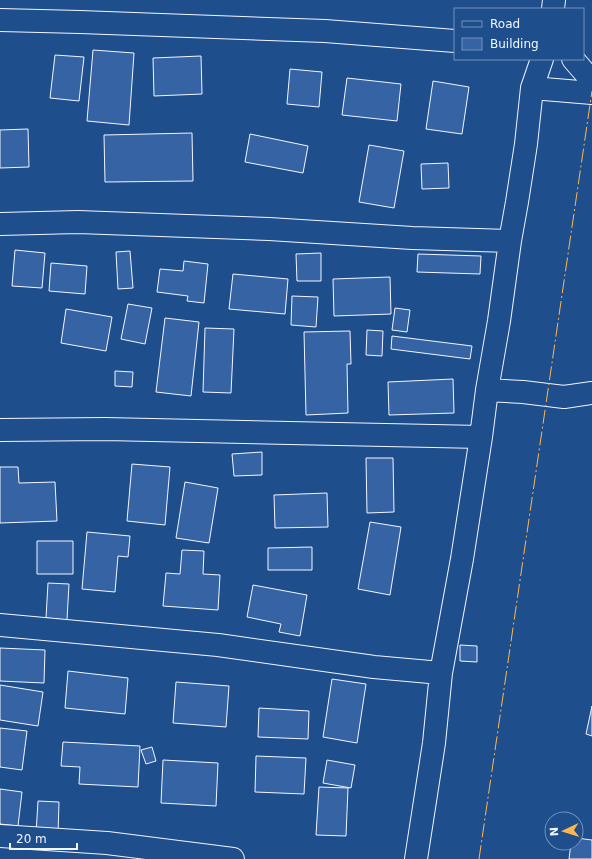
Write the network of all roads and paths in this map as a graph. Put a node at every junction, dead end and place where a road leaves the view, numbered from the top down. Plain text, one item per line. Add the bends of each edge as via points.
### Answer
1 (0, 20) edge
2 (454, 41) edge
3 (542, 60) edge
4 (574, 60) edge
5 (592, 81) edge
6 (532, 88) junction
7 (592, 93) edge
8 (0, 224) edge
9 (510, 241) junction
10 (487, 390) junction
11 (592, 393) edge
12 (0, 430) edge
13 (481, 437) junction
14 (0, 625) edge
15 (441, 673) junction
16 (0, 836) edge
17 (233, 859) edge
18 (416, 859) edge

1 - 2 street via 325,31
3 - 6 street
4 - 5 street
6 - 7 street
6 - 9 street via 526,144
8 - 9 street via 78,222
9 - 10 street
10 - 11 street via 564,397
10 - 13 street
12 - 13 street via 105,429
13 - 15 street
14 - 15 street via 218,644 374,667
15 - 18 street via 434,743
16 - 17 street via 107,843

